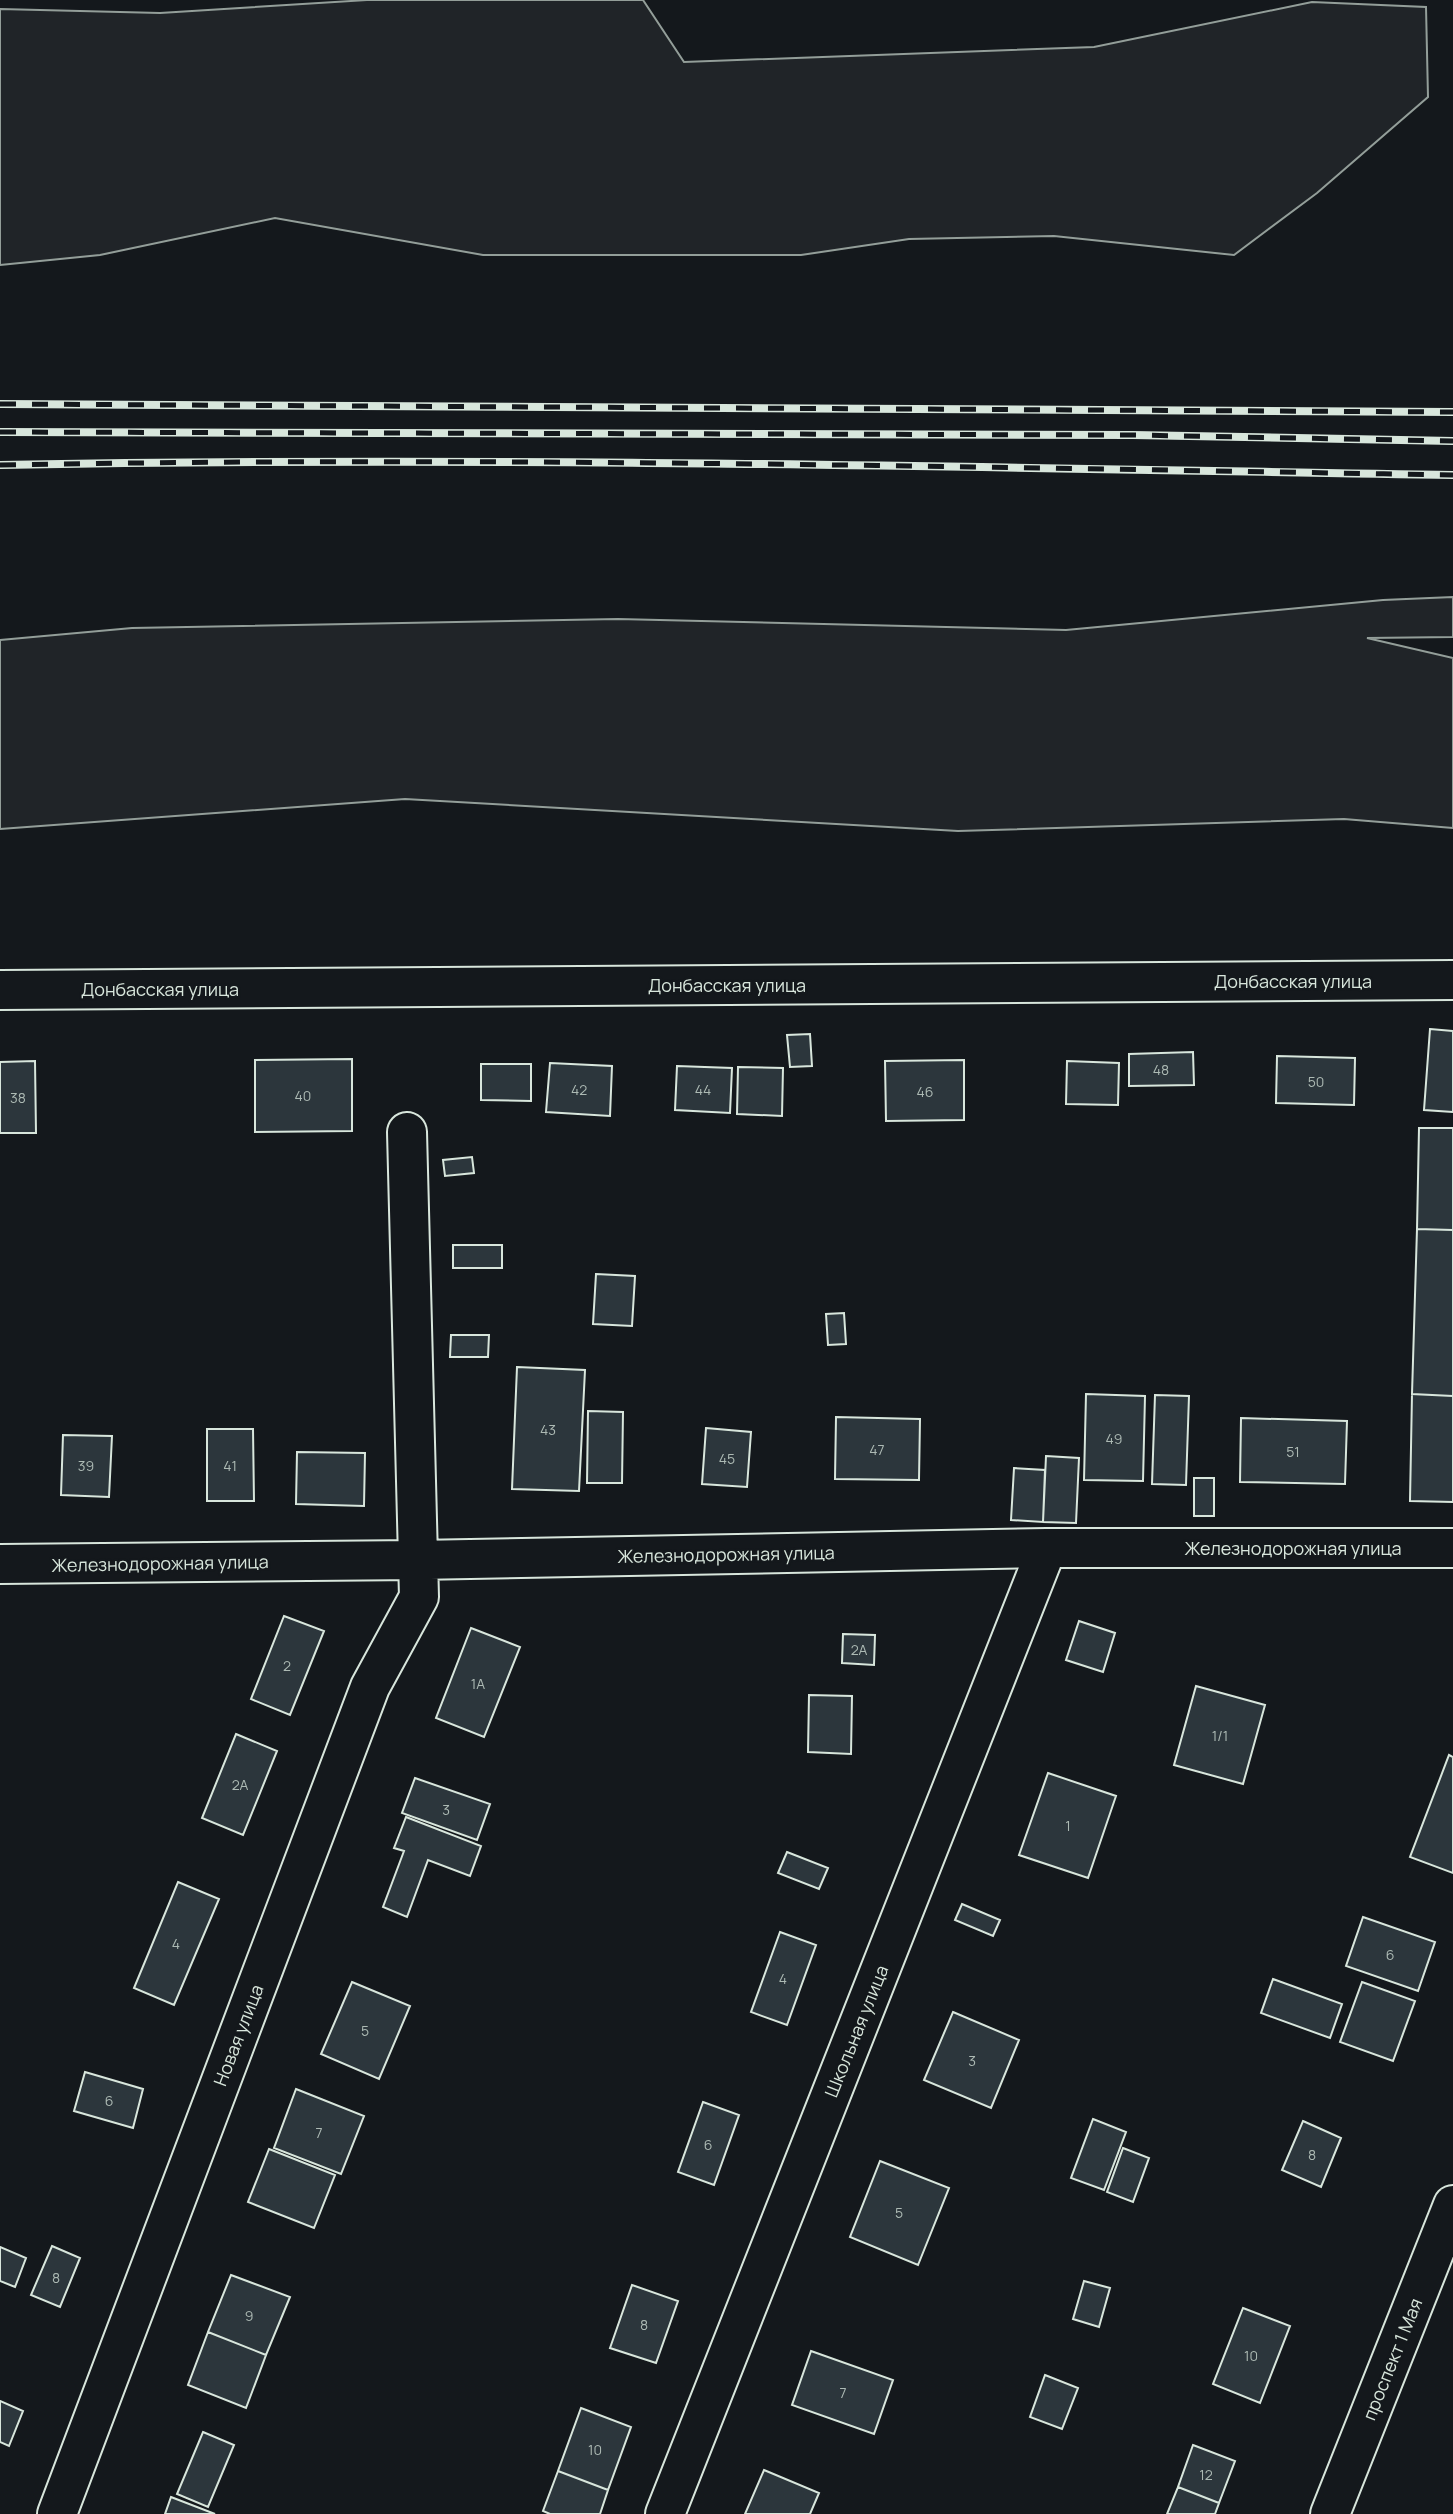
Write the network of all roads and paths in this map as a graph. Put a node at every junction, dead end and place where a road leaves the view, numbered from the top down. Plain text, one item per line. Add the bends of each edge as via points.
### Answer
1 (1453, 980) edge
2 (0, 990) edge
3 (407, 1132) dead end
4 (1047, 1548) junction
5 (1453, 1548) edge
6 (417, 1560) junction
7 (0, 1564) edge
8 (1453, 2205) edge
9 (57, 2514) edge
10 (665, 2514) edge
11 (1330, 2514) edge

1 - 2 street, Донбасская улица
3 - 6 street, Новая улица
4 - 5 street, Железнодорожная улица
4 - 6 street, Железнодорожная улица
4 - 10 street, Школьная улица
6 - 7 street, Железнодорожная улица
6 - 9 street, Новая улица via 419,1597 370,1687
8 - 11 street, проспект 1 Мая

